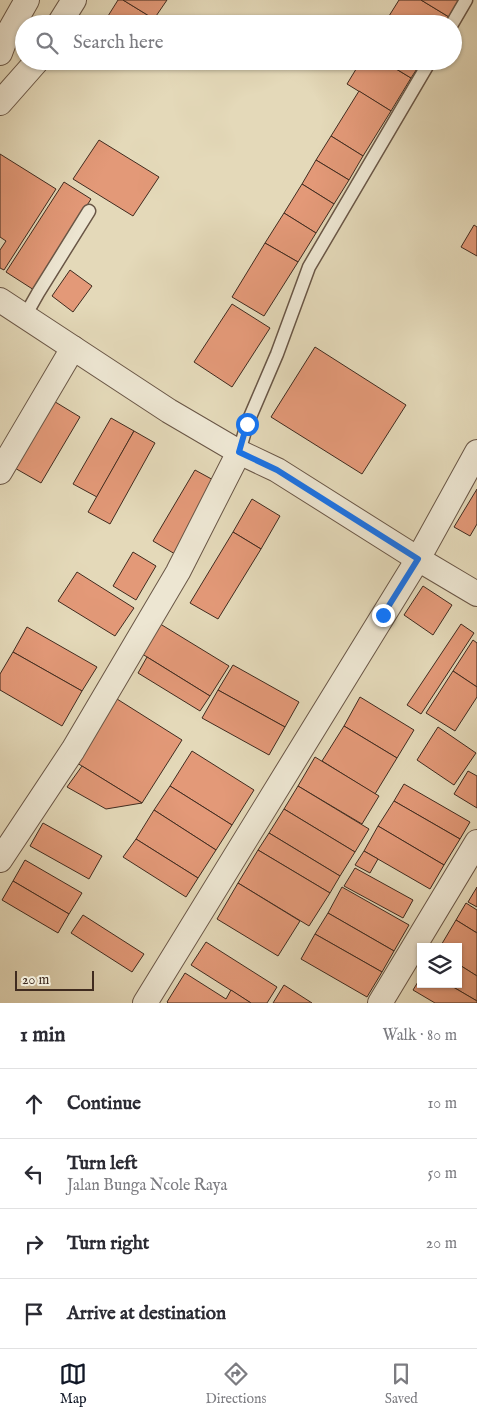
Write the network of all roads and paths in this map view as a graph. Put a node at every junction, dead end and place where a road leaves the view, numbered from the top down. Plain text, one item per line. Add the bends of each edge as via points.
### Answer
1 (27, 0) edge
2 (74, 0) edge
3 (466, 0) edge
4 (18, 15) edge
5 (65, 15) edge
6 (457, 15) edge
7 (15, 21) edge
8 (0, 53) edge
9 (28, 70) edge
10 (425, 70) edge
11 (0, 103) edge
12 (89, 211) dead end
13 (0, 300) edge
14 (25, 316) junction
15 (73, 348) junction
16 (239, 452) junction
17 (477, 452) edge
18 (0, 472) edge
19 (418, 559) junction
20 (477, 594) edge
21 (477, 842) edge
22 (0, 860) edge
23 (145, 1003) edge
24 (380, 1003) edge

1 - 4 street
2 - 5 street
3 - 6 lane
7 - 8 street
9 - 11 street
10 - 16 lane via 310,268 247,424
12 - 14 lane
13 - 14 street
14 - 15 street
15 - 16 street
15 - 18 street
16 - 19 street via 277,470
16 - 22 street via 178,572 73,750
17 - 19 street
19 - 20 street
19 - 23 street
21 - 24 street

